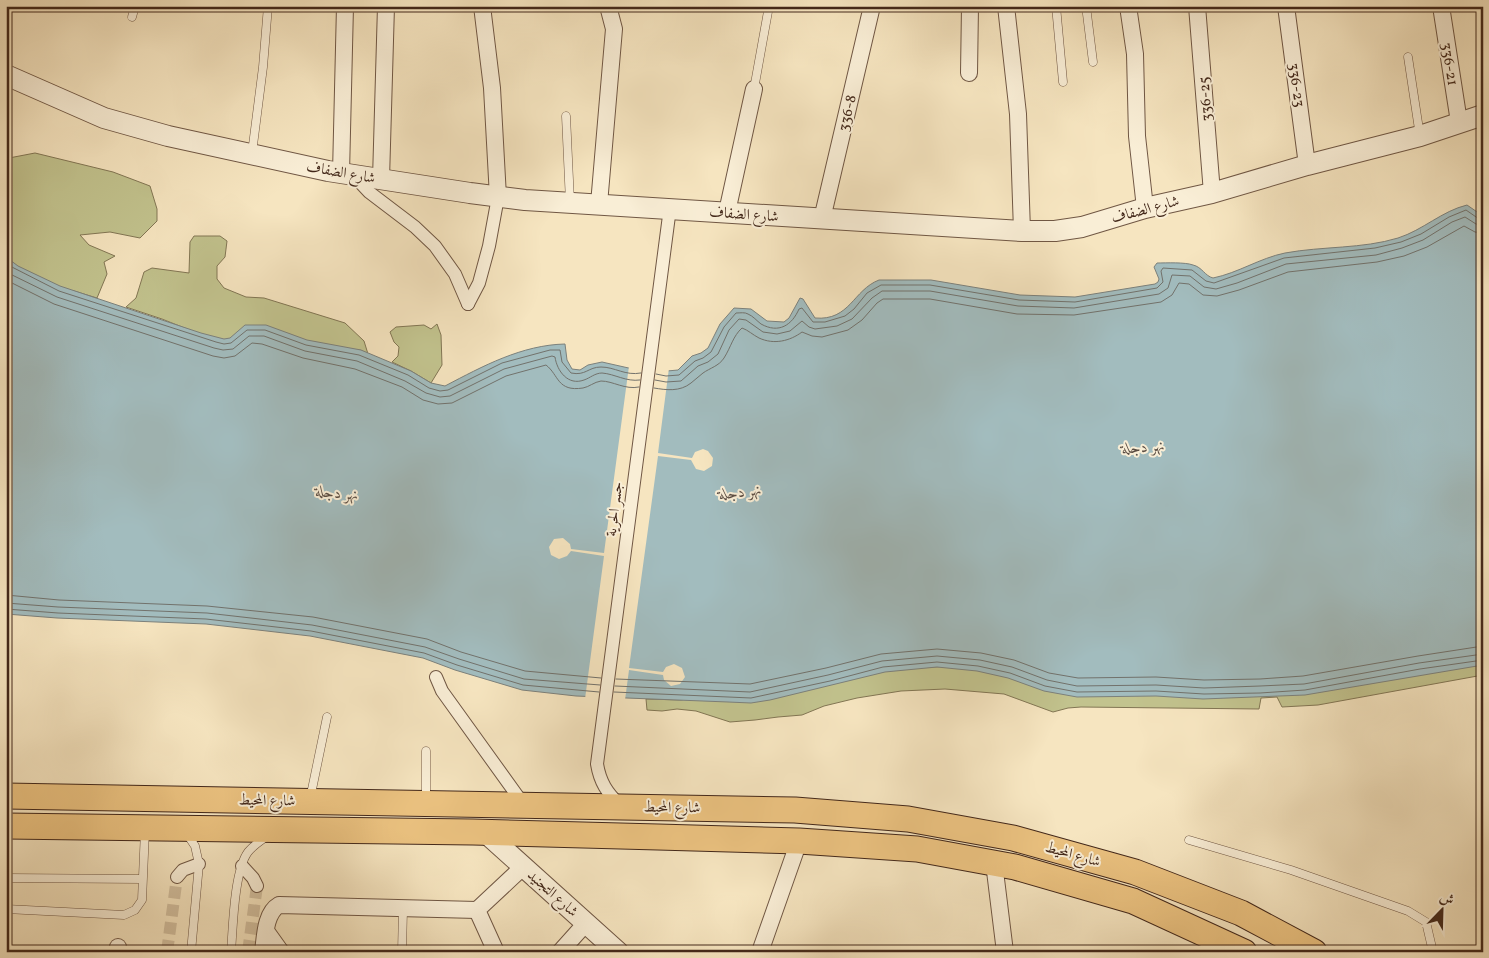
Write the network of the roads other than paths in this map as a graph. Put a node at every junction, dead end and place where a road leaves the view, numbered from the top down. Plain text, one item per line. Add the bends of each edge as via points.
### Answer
1 (135, 6) edge
2 (268, 6) edge
3 (345, 6) edge
4 (386, 6) edge
5 (482, 6) edge
6 (608, 6) edge
7 (770, 6) edge
8 (872, 6) edge
9 (970, 6) edge
10 (1006, 6) edge
11 (1056, 6) edge
12 (1086, 6) edge
13 (1128, 6) edge
14 (1197, 6) edge
15 (1286, 6) edge
16 (1441, 6) edge
17 (132, 17) dead end
18 (1408, 57) dead end
19 (1093, 62) dead end
20 (969, 73) dead end
21 (6, 75) edge
22 (1063, 82) dead end
23 (754, 89) joint
24 (1483, 115) edge
25 (566, 116) dead end
26 (1459, 122) junction
27 (1420, 136) junction
28 (252, 155) junction
29 (1307, 165) junction
30 (347, 174) junction
31 (381, 179) junction
32 (1212, 193) junction
33 (498, 196) junction
34 (570, 202) junction
35 (600, 204) junction
36 (670, 208) junction
37 (1145, 208) junction
38 (727, 212) junction
39 (822, 219) junction
40 (1022, 231) junction
41 (436, 677) dead end
42 (327, 717) dead end
43 (426, 751) dead end
44 (6, 796) edge
45 (309, 801) junction
46 (426, 803) junction
47 (524, 805) junction
48 (621, 806) junction
49 (657, 807) junction
50 (6, 826) edge
51 (145, 828) junction
52 (183, 828) junction
53 (277, 830) junction
54 (487, 834) junction
55 (619, 836) junction
56 (658, 837) junction
57 (1189, 840) dead end
58 (799, 841) junction
59 (994, 863) junction
60 (199, 864) junction
61 (242, 866) junction
62 (524, 866) junction
63 (1115, 866) junction
64 (1145, 876) junction
65 (177, 877) dead end
66 (6, 878) edge
67 (142, 880) junction
68 (257, 886) tunnel mouth
69 (1106, 894) junction
70 (1137, 903) junction
71 (6, 909) edge
72 (403, 909) junction
73 (477, 910) junction
74 (586, 923) junction
75 (266, 931) junction
76 (191, 952) edge
77 (231, 952) edge
78 (263, 952) edge
79 (281, 952) edge
80 (402, 952) edge
81 (496, 952) edge
82 (560, 952) edge
83 (618, 952) edge
84 (760, 952) edge
85 (1005, 952) edge
86 (1244, 952) edge
87 (1314, 952) edge
88 (1433, 952) edge

1 - 17 lane
2 - 28 lane
3 - 30 street
4 - 31 street
5 - 33 street via 492,88
6 - 35 street via 614,28
7 - 23 lane
8 - 39 street, 336-8
9 - 20 street
10 - 40 street via 1018,114
11 - 22 lane
12 - 19 lane
13 - 37 street via 1136,54 1137,136
14 - 32 street, 336-25
15 - 29 street, 336-23
16 - 26 street, 336-21
18 - 27 lane
21 - 28 street, شارع الضفاف via 104,118
23 - 38 street
24 - 26 street, شارع الضفاف
25 - 34 lane
26 - 27 street, شارع الضفاف
27 - 29 street, شارع الضفاف
28 - 30 street, شارع الضفاف
29 - 32 street, شارع الضفاف
30 - 31 street, شارع الضفاف
30 - 33 street via 435,246 455,274 468,304 479,283 490,246
31 - 33 street, شارع الضفاف
32 - 37 street, شارع الضفاف
33 - 34 street, شارع الضفاف
34 - 35 street, شارع الضفاف
35 - 36 street, شارع الضفاف
36 - 38 street, شارع الضفاف
36 - 48 street, جسر الحرية via 596,764 606,790
37 - 40 street, شارع الضفاف via 1082,227
38 - 39 street, شارع الضفاف
39 - 40 street, شارع الضفاف
41 - 47 street via 442,691
42 - 45 lane
43 - 46 lane
44 - 45 main road, شارع المحيط
45 - 46 main road, شارع المحيط
46 - 47 main road, شارع المحيط
47 - 48 main road, شارع المحيط
48 - 49 main road, شارع المحيط
48 - 55 main road via 626,824
49 - 56 main road via 650,821
49 - 63 main road, شارع المحيط via 795,810 908,819 1013,838
50 - 51 main road, شارع المحيط
51 - 52 main road, شارع المحيط
51 - 67 lane
52 - 53 main road, شارع المحيط
52 - 60 lane via 195,846
53 - 54 main road, شارع المحيط
53 - 61 lane via 249,852
54 - 55 main road, شارع المحيط
54 - 62 street, شارع التجنيد
55 - 56 main road, شارع المحيط
56 - 58 main road, شارع المحيط
57 - 88 lane via 1290,870 1408,911 1426,922
58 - 59 main road, شارع المحيط via 917,849
58 - 84 street
59 - 69 main road, شارع المحيط
59 - 85 street
60 - 65 street via 183,870
60 - 76 lane
61 - 68 street
61 - 77 lane
62 - 73 street
62 - 74 street, شارع التجنيد
63 - 64 main road, شارع المحيط
63 - 69 main road via 1116,884
64 - 70 main road via 1135,886
64 - 87 main road, شارع المحيط via 1241,913
66 - 67 lane
67 - 71 lane via 142,900 136,910 124,915
69 - 70 main road, شارع المحيط
70 - 86 main road, شارع المحيط
72 - 73 street
72 - 75 street via 279,905 271,911
72 - 80 lane
73 - 81 street
74 - 82 street
74 - 83 street, شارع التجنيد
75 - 78 street
75 - 79 street

